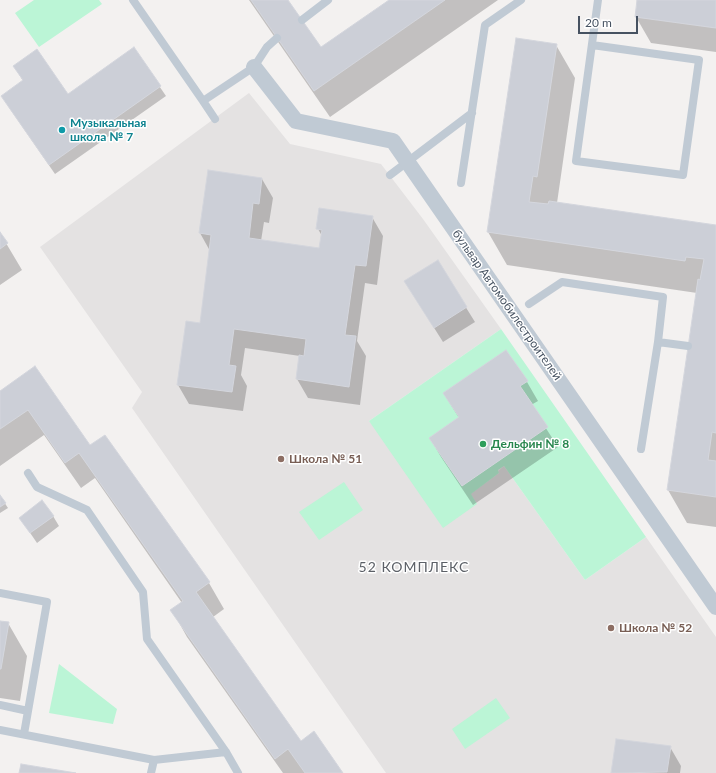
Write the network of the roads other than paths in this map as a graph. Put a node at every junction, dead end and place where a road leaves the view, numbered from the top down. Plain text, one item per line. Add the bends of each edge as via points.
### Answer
1 (133, 0) edge
2 (328, 0) edge
3 (521, 0) edge
4 (598, 0) edge
5 (302, 20) dead end
6 (277, 38) dead end
7 (592, 45) junction
8 (254, 67) junction
9 (202, 101) junction
10 (472, 113) junction
11 (215, 119) dead end
12 (407, 162) junction
13 (390, 175) dead end
14 (461, 183) dead end
15 (529, 304) dead end
16 (658, 342) junction
17 (688, 346) dead end
18 (641, 449) dead end
19 (28, 473) dead end
20 (0, 593) edge
21 (716, 607) edge
22 (0, 705) edge
23 (28, 710) junction
24 (0, 730) edge
25 (24, 734) junction
26 (226, 752) junction
27 (154, 760) junction
28 (151, 773) edge
29 (238, 773) edge

1 - 9 lane
2 - 5 lane
3 - 10 lane via 485,26
4 - 7 lane
6 - 8 lane via 267,47
7 - 7 lane via 576,160 683,175 699,60
8 - 9 lane
8 - 12 street, бульвар Автомобилестроителей via 296,121 393,142
9 - 11 lane
10 - 12 lane
10 - 14 lane
12 - 13 lane
12 - 21 street, бульвар Автомобилестроителей
15 - 16 lane via 562,282 663,297
16 - 17 lane
16 - 18 lane
19 - 26 lane via 37,487 87,510 143,592 148,639
20 - 23 lane via 47,602
22 - 23 lane
23 - 25 lane
24 - 25 lane
25 - 27 lane
26 - 27 lane
26 - 29 lane
27 - 28 lane

